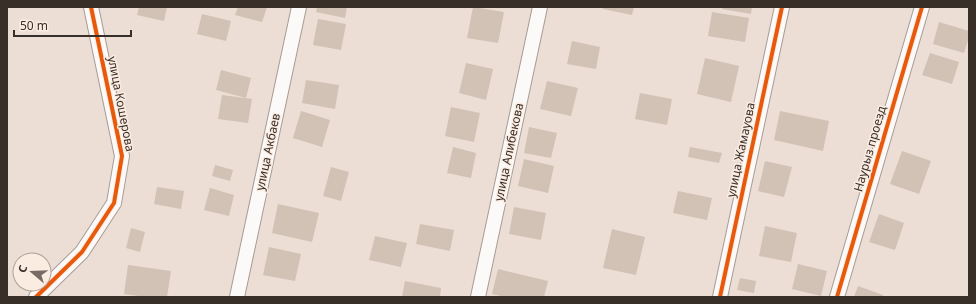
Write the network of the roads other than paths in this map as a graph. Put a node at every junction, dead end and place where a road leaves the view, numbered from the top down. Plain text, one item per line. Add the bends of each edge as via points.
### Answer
1 (90, 7) edge
2 (299, 7) edge
3 (540, 7) edge
4 (782, 7) edge
5 (922, 7) edge
6 (36, 297) edge
7 (237, 297) edge
8 (478, 297) edge
9 (720, 297) edge
10 (837, 297) edge

1 - 6 street, улица Кошерова via 122,156 114,203 82,252
2 - 7 street, улица Акбаев
3 - 8 street, улица Алибекова
4 - 9 street, улица Жамауова
5 - 10 street, Наурыз проезд

